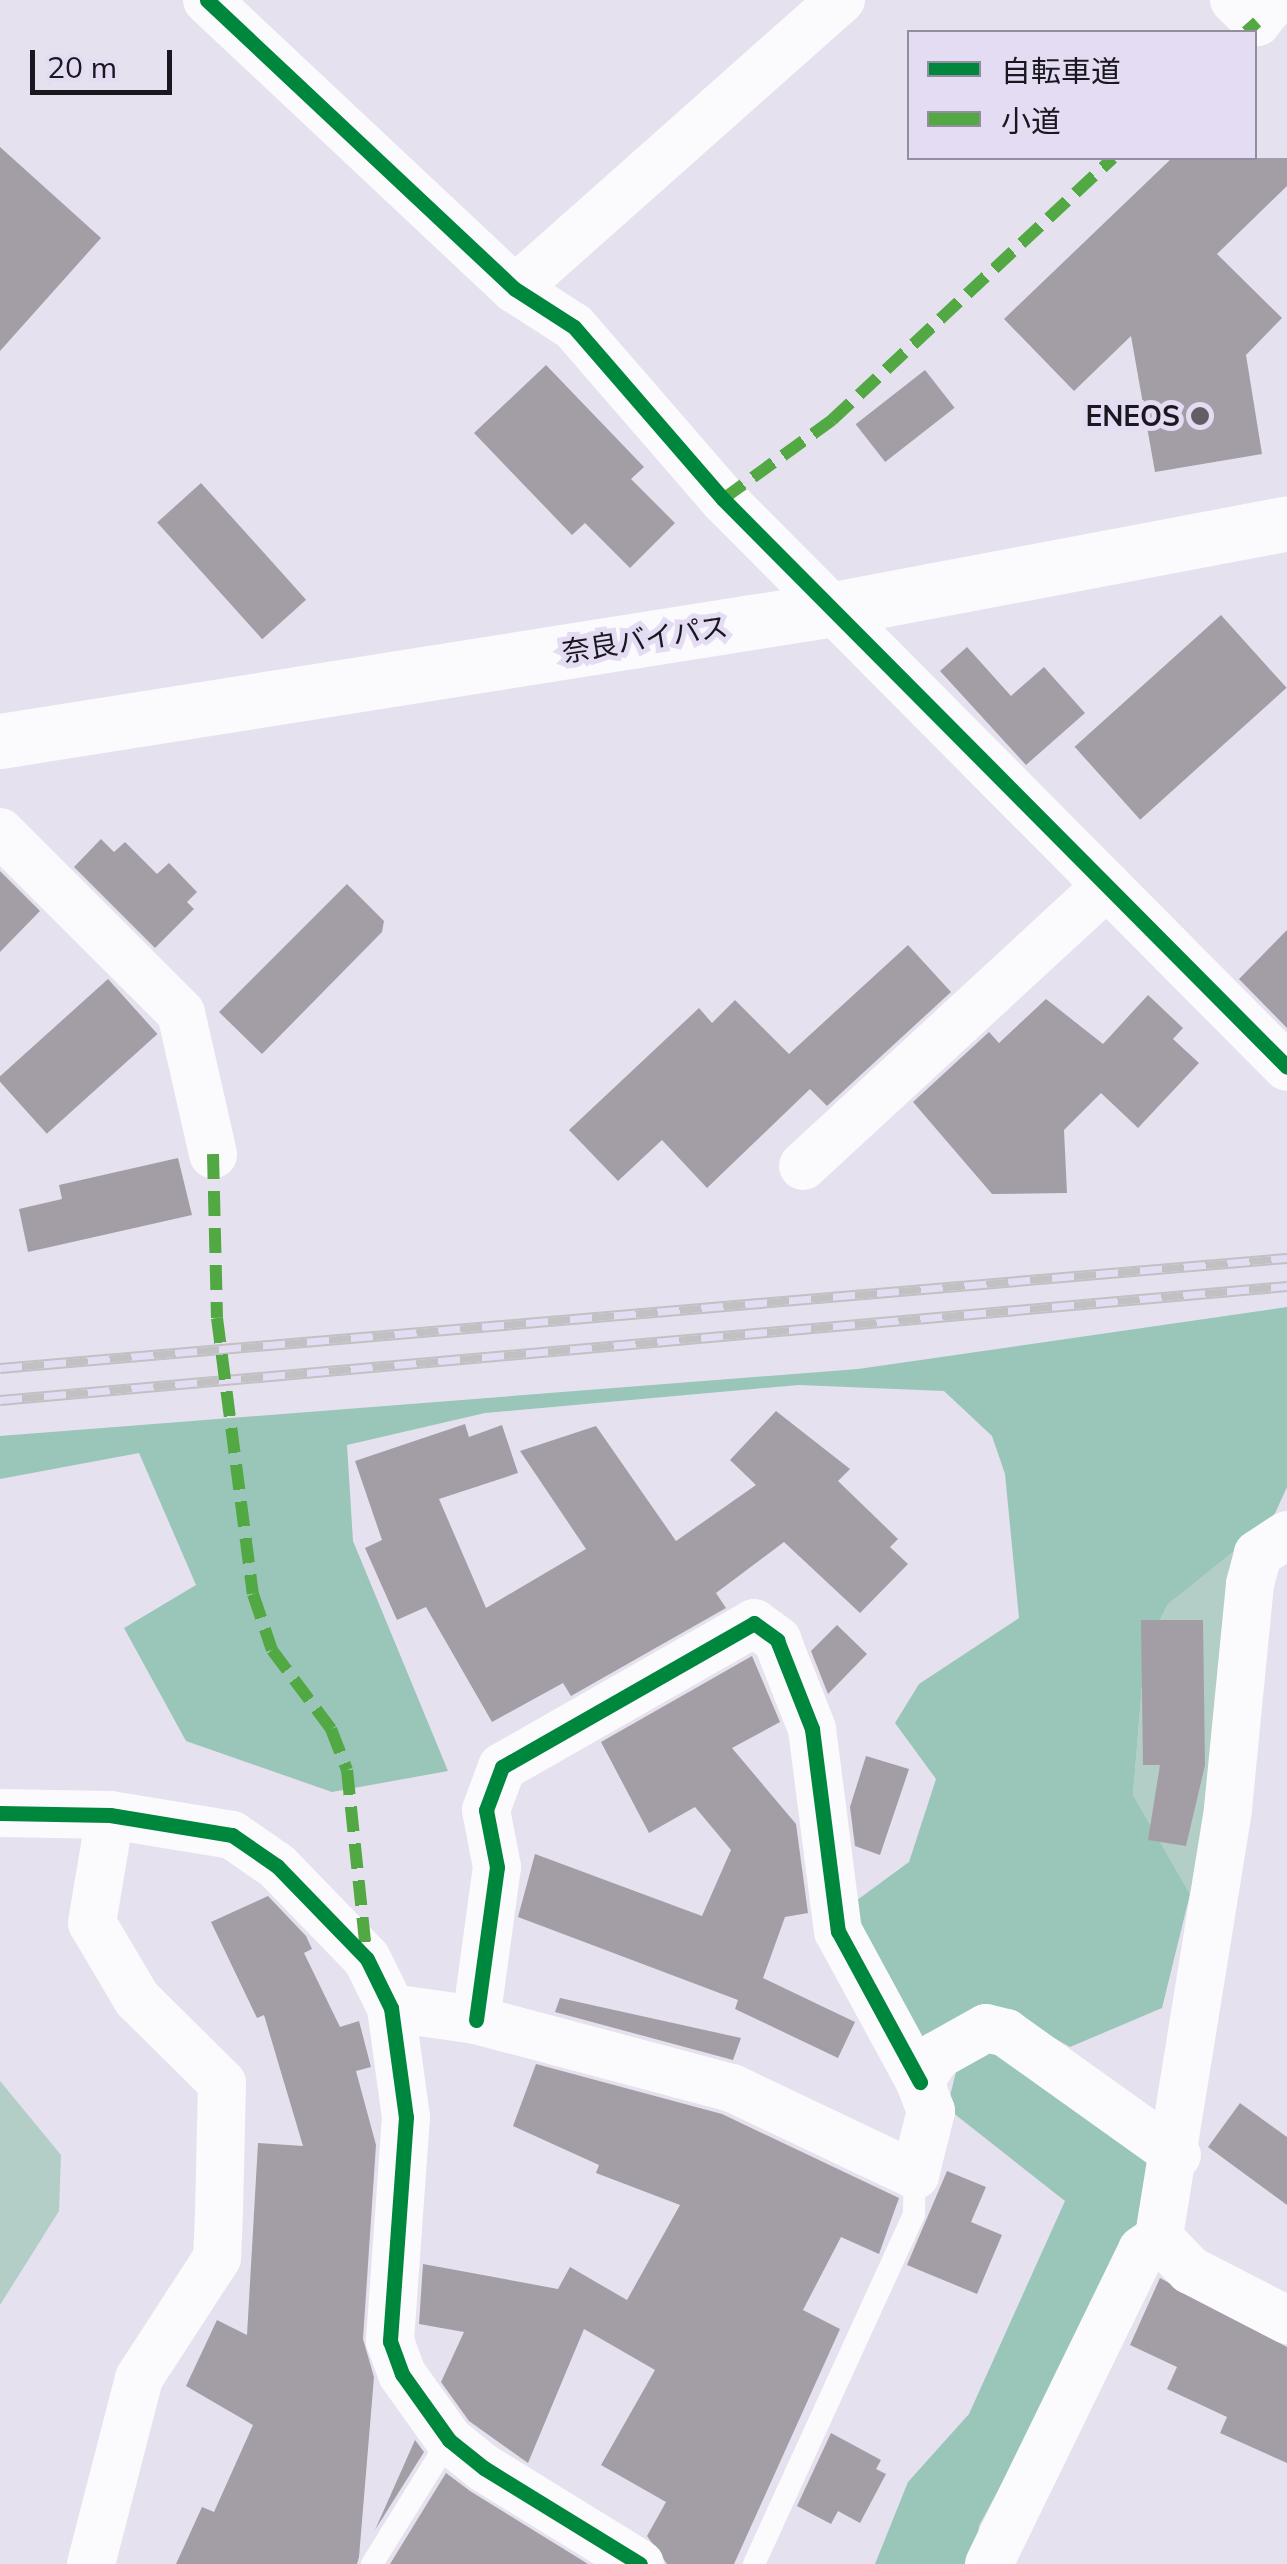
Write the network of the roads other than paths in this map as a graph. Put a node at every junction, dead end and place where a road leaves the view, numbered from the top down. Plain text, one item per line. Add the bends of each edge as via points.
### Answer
1 (207, 0) edge
2 (841, 0) edge
3 (1234, 0) edge
4 (1275, 0) edge
5 (516, 289) junction
6 (1287, 524) edge
7 (834, 609) junction
8 (0, 741) edge
9 (0, 832) edge
10 (1107, 885) junction
11 (1287, 1067) edge
12 (213, 1154) dead end
13 (803, 1166) dead end
14 (1287, 1535) edge
15 (0, 1813) edge
16 (110, 1816) junction
17 (391, 2008) junction
18 (476, 2020) junction
19 (920, 2082) junction
20 (1176, 2156) junction
21 (914, 2175) junction
22 (1158, 2238) junction
23 (1287, 2320) edge
24 (449, 2440) junction
25 (91, 2564) edge
26 (372, 2564) edge
27 (640, 2564) edge
28 (754, 2564) edge
29 (989, 2564) edge

1 - 5 street
2 - 5 street
3 - 4 street via 1257,22
5 - 7 street via 574,326 723,499
6 - 7 highway, 奈良バイパス
7 - 8 highway, 奈良バイパス
7 - 10 street
9 - 12 street via 180,1013
10 - 11 street
10 - 13 street
14 - 20 street via 1258,1554 1250,1584
15 - 16 street
16 - 17 street via 232,1835 277,1866 366,1958
16 - 25 street via 92,1923 137,1999 222,2084 220,2214 217,2258 138,2378
17 - 18 street
17 - 24 street via 406,2118 390,2340
18 - 19 street via 497,1867 486,1810 502,1767 754,1623 777,1640 812,1728 838,1931
18 - 21 street via 732,2088
19 - 20 street via 963,2036 1006,2033
19 - 21 street via 931,2111
20 - 22 street
21 - 28 lane via 914,2214
22 - 23 street via 1190,2270
22 - 29 street via 1124,2284
24 - 26 lane
24 - 27 street

